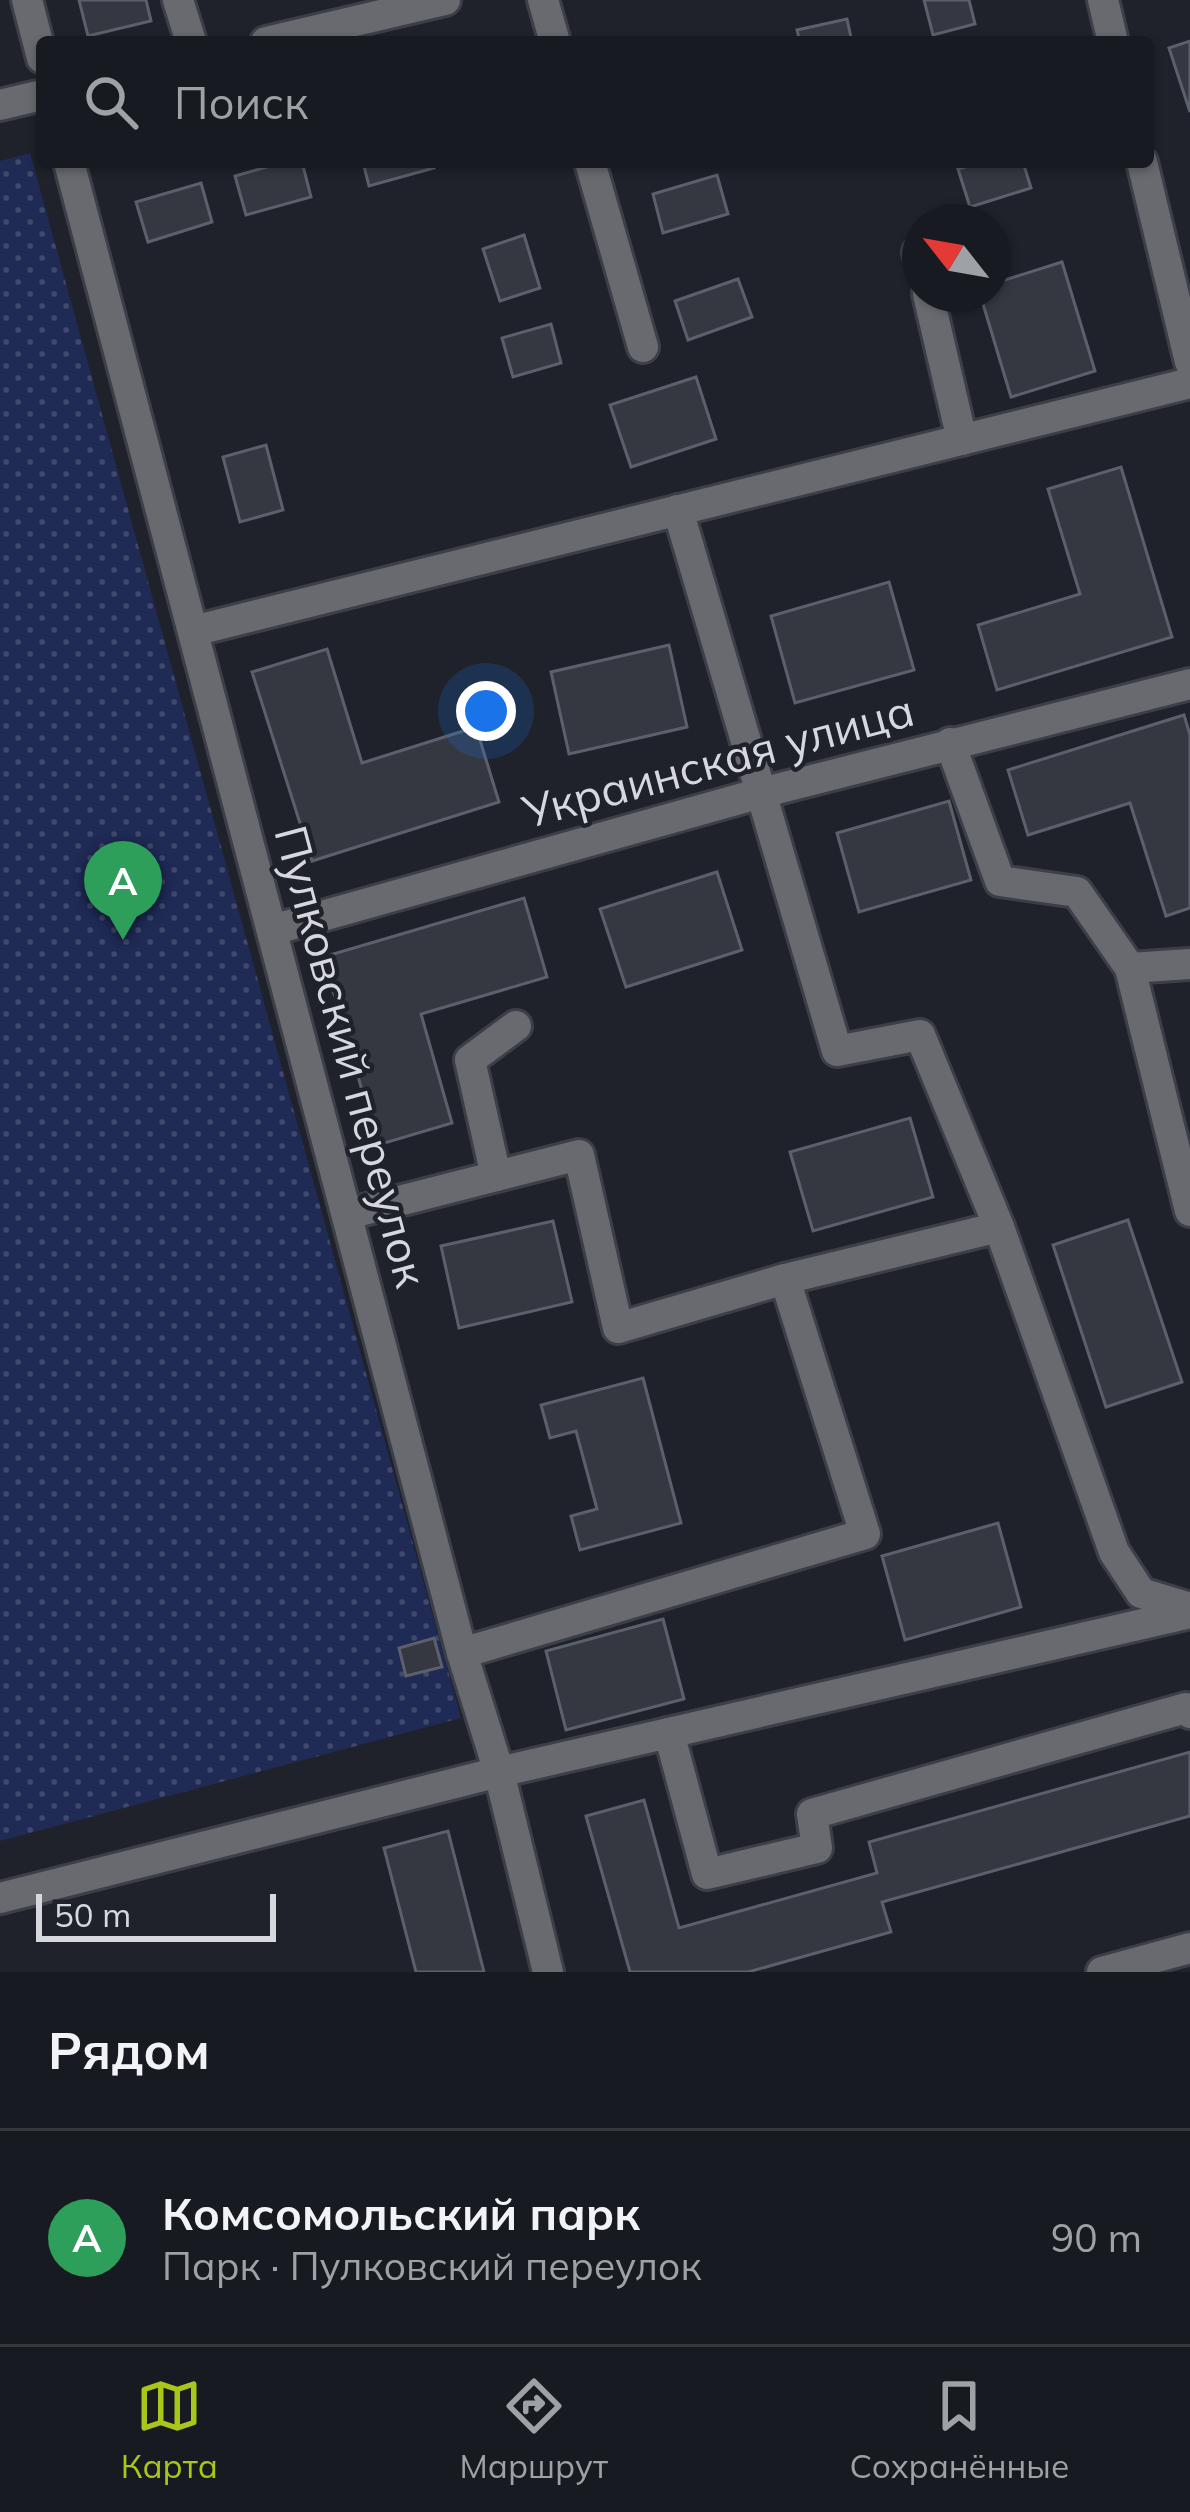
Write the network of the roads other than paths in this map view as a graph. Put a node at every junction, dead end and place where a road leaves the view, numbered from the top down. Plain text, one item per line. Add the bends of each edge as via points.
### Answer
1 (27, 0) edge
2 (178, 0) edge
3 (446, 0) edge
4 (543, 0) edge
5 (1102, 0) edge
6 (36, 36) edge
7 (188, 36) edge
8 (292, 36) edge
9 (553, 36) edge
10 (1111, 36) edge
11 (36, 96) edge
12 (0, 105) edge
13 (71, 168) edge
14 (592, 168) edge
15 (1143, 168) edge
16 (932, 312) edge
17 (643, 347) dead end
18 (1190, 362) edge
19 (1190, 383) edge
20 (962, 440) junction
21 (678, 510) junction
22 (193, 631) junction
23 (1190, 684) edge
24 (950, 743) junction
25 (761, 793) junction
26 (272, 931) junction
27 (1190, 964) edge
28 (1130, 968) junction
29 (516, 1026) dead end
30 (496, 1176) junction
31 (1190, 1210) edge
32 (348, 1214) junction
33 (999, 1227) junction
34 (785, 1279) junction
35 (1190, 1610) edge
36 (463, 1653) junction
37 (1190, 1713) edge
38 (669, 1732) junction
39 (499, 1772) junction
40 (0, 1898) edge
41 (1190, 1948) edge
42 (548, 1972) edge
43 (1102, 1972) edge

1 - 6 street
2 - 7 street
3 - 8 street
4 - 9 street
5 - 10 street
11 - 12 street
13 - 22 street, Пулковский переулок
14 - 17 street
15 - 18 street
16 - 20 street
19 - 20 street
20 - 21 street
21 - 22 street
21 - 25 street
22 - 26 street, Пулковский переулок
23 - 24 street, Украинская улица
24 - 25 street, Украинская улица
24 - 28 street via 1000,880 1077,892
25 - 26 street, Украинская улица
25 - 33 street via 837,1051 920,1035
26 - 32 street, Пулковский переулок
27 - 28 street
28 - 31 street
29 - 30 street via 470,1060
30 - 32 street
30 - 34 street via 579,1155 618,1328
32 - 36 street, Пулковский переулок
33 - 34 street
33 - 35 street via 1114,1552 1142,1593
34 - 36 street via 866,1534
35 - 38 street
36 - 39 street, Пулковский переулок
37 - 38 street via 812,1814 817,1848 707,1874
38 - 39 street
39 - 40 street
39 - 42 street, Пулковский переулок
41 - 43 street

